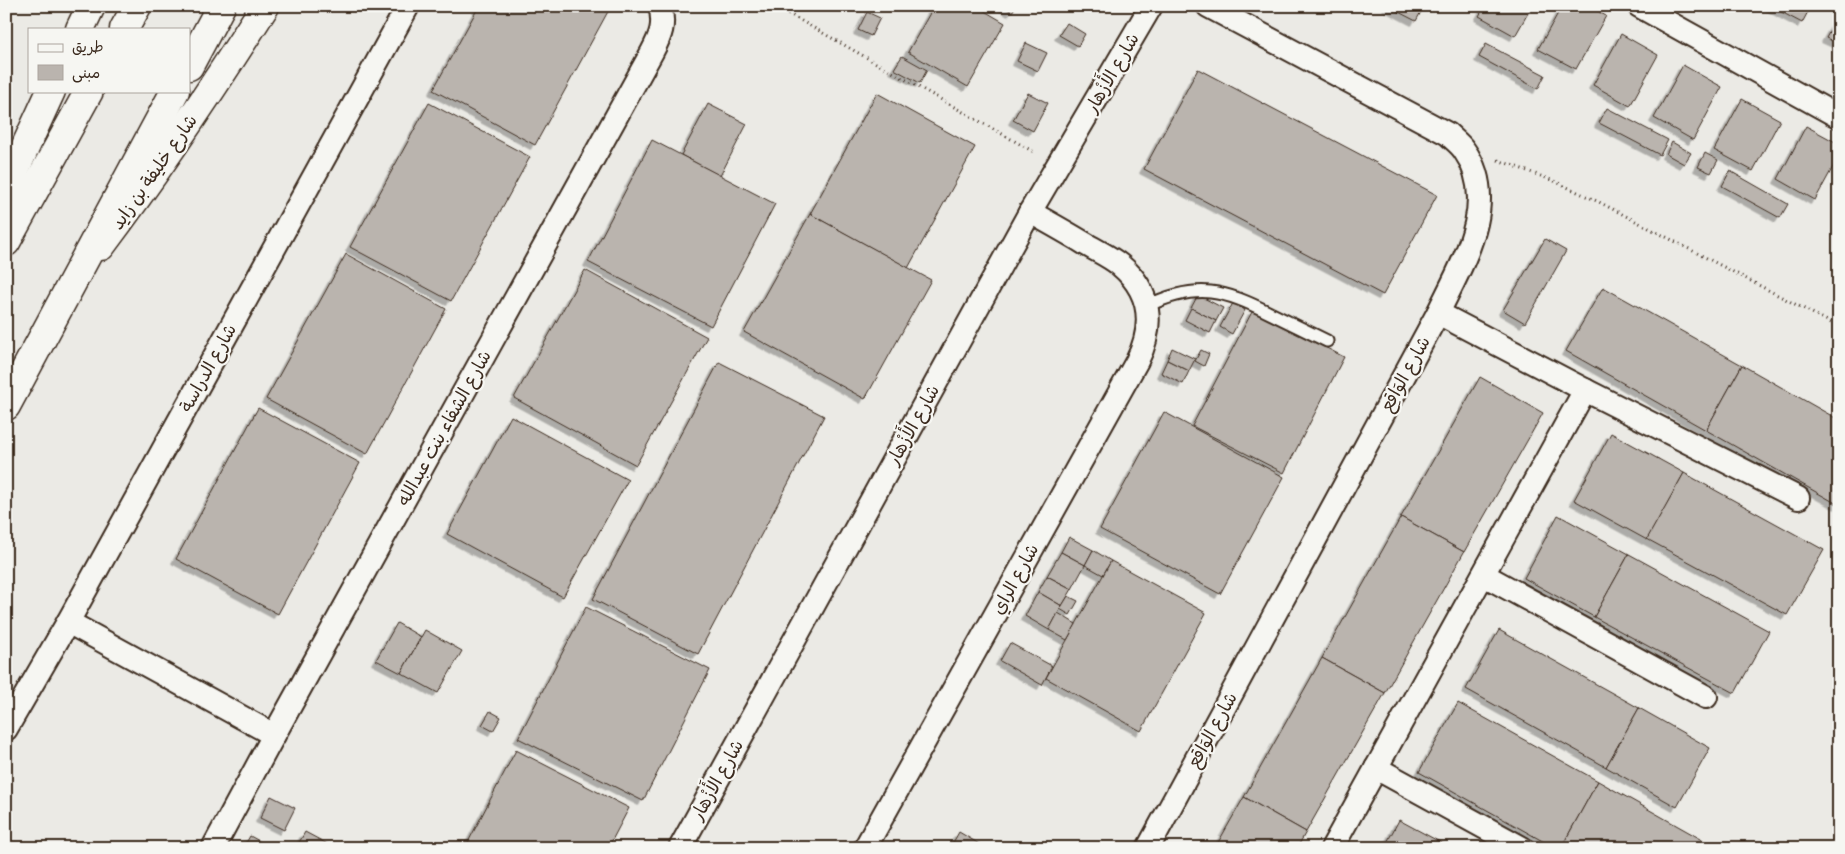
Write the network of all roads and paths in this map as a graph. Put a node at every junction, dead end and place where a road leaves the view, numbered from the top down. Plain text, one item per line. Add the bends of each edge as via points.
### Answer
1 (92, 6) edge
2 (136, 6) edge
3 (221, 6) edge
4 (265, 6) edge
5 (408, 6) edge
6 (660, 6) edge
7 (775, 6) edge
8 (1150, 6) edge
9 (1208, 6) edge
10 (1639, 6) edge
11 (81, 28) edge
12 (125, 28) edge
13 (190, 64) edge
14 (50, 92) edge
15 (89, 92) edge
16 (174, 92) edge
17 (1839, 117) edge
18 (1464, 150) junction
19 (1058, 166) junction
20 (6, 189) edge
21 (1030, 212) junction
22 (6, 242) edge
23 (72, 285) junction
24 (1147, 306) junction
25 (1438, 313) junction
26 (1839, 327) edge
27 (1327, 342) dead end
28 (1585, 390) junction
29 (6, 406) edge
30 (1798, 498) dead end
31 (1484, 575) junction
32 (68, 622) junction
33 (1706, 697) dead end
34 (6, 729) edge
35 (274, 735) junction
36 (1376, 768) junction
37 (213, 848) edge
38 (680, 848) edge
39 (865, 848) edge
40 (1148, 848) edge
41 (1332, 848) edge
42 (1522, 848) edge

1 - 11 main road
2 - 12 main road
3 - 13 main road
4 - 23 main road, شارع خليفة بن زايد via 141,193
5 - 32 street, شارع الدراسة
6 - 35 street, شارع الشفاء بنت عبدالله via 664,18 661,35 652,52
7 - 19 path
8 - 19 street, شارع الأَزْهار
9 - 18 street, شارع الوَاقِع via 1430,123 1448,134
10 - 17 street
14 - 20 main road
15 - 22 main road
16 - 23 main road, شارع خليفة بن زايد
18 - 25 street, شارع الوَاقِع via 1479,186 1480,207 1468,251
18 - 26 path via 1504,161 1599,202
19 - 21 street, شارع الأَزْهار
21 - 24 street, شارع الراي via 1119,264 1136,283
21 - 38 street, شارع الأَزْهار
23 - 29 main road, شارع خليفة بن زايد
24 - 27 lane via 1184,292 1223,293
24 - 39 street, شارع الراي via 1147,334 1137,361
25 - 28 street
25 - 40 street, شارع الوَاقِع
28 - 30 street
28 - 31 street
31 - 33 street
31 - 36 street
32 - 34 street, شارع الدراسة
32 - 35 street
35 - 37 street, شارع الشفاء بنت عبدالله
36 - 41 street
36 - 42 street

